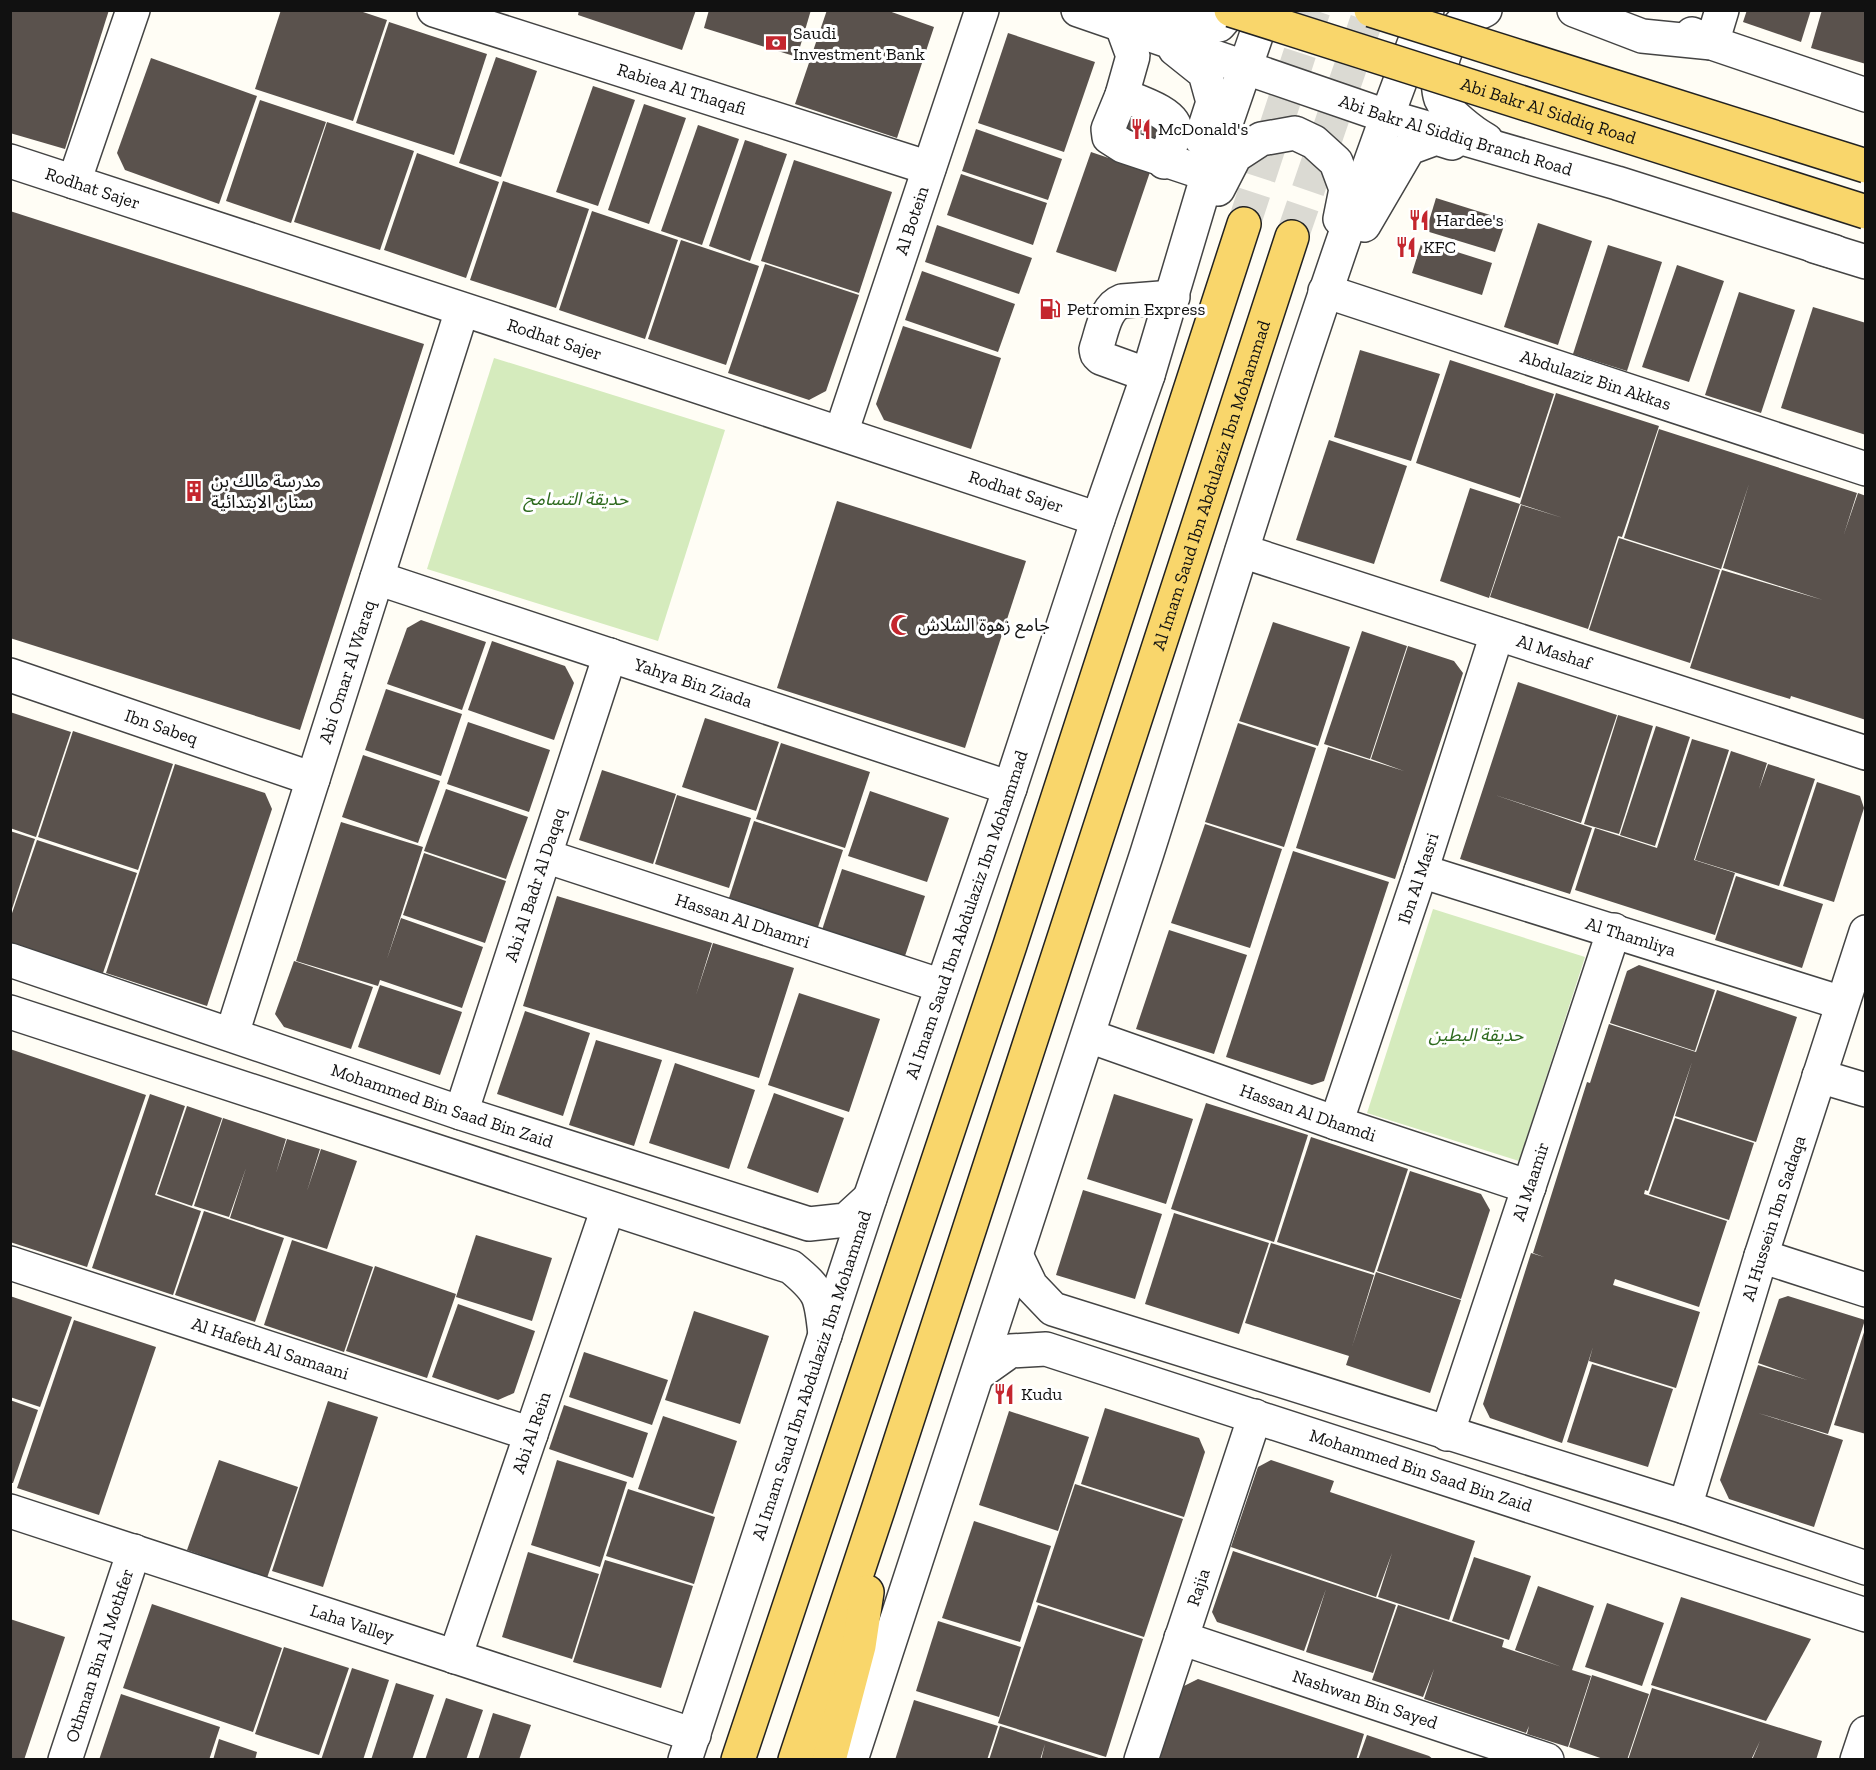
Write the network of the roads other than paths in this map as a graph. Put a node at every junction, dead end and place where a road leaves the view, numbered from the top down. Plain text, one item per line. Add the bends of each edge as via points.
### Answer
1 (133, 10) edge
2 (434, 10) edge
3 (982, 10) edge
4 (1078, 10) edge
5 (1231, 10) edge
6 (1265, 10) edge
7 (1371, 10) edge
8 (1427, 10) edge
9 (1485, 10) edge
10 (1548, 10) edge
11 (1574, 10) edge
12 (1722, 10) edge
13 (1112, 18) edge
14 (1641, 23) edge
15 (1712, 43) junction
16 (1245, 69) junction
17 (1122, 95) junction
18 (1866, 95) edge
19 (1386, 116) junction
20 (10, 160) edge
21 (1178, 165) junction
22 (1866, 166) edge
23 (929, 168) junction
24 (74, 182) junction
25 (1617, 183) junction
26 (1866, 212) edge
27 (1244, 224) tunnel mouth
28 (1292, 237) tunnel mouth
29 (1835, 252) junction
30 (1866, 262) edge
31 (1325, 291) junction
32 (1173, 297) junction
33 (462, 310) junction
34 (1148, 375) junction
35 (841, 433) junction
36 (1866, 469) edge
37 (1098, 519) junction
38 (1242, 551) junction
39 (377, 578) junction
40 (1497, 634) junction
41 (610, 655) junction
42 (10, 675) edge
43 (1866, 753) edge
44 (313, 779) junction
45 (1010, 788) junction
46 (545, 856) junction
47 (1421, 871) junction
48 (1614, 930) junction
49 (1866, 932) edge
50 (10, 960) edge
51 (942, 986) junction
52 (1842, 1003) junction
53 (10, 1012) edge
54 (232, 1034) junction
55 (1089, 1036) junction
56 (1819, 1076) junction
57 (1866, 1090) edge
58 (461, 1113) junction
59 (1336, 1123) junction
60 (1528, 1187) junction
61 (870, 1198) junction
62 (608, 1208) junction
63 (788, 1218) junction
64 (1761, 1256) junction
65 (1017, 1257) junction
66 (767, 1259) junction
67 (10, 1263) edge
68 (1866, 1290) edge
69 (825, 1335) junction
70 (979, 1373) junction
71 (1255, 1416) junction
72 (531, 1434) junction
73 (1447, 1434) junction
74 (1685, 1507) junction
75 (10, 1510) edge
76 (878, 1510) junction
77 (134, 1551) junction
78 (1866, 1568) edge
79 (1866, 1615) edge
80 (1181, 1638) junction
81 (455, 1657) junction
82 (770, 1660) junction
83 (1866, 1733) edge
84 (690, 1747) edge
85 (65, 1760) edge
86 (720, 1760) edge
87 (738, 1760) edge
88 (795, 1760) edge
89 (829, 1760) edge
90 (851, 1760) edge
91 (1141, 1760) edge
92 (1547, 1760) edge
93 (1857, 1760) edge

1 - 24 street
2 - 23 street, Rabiea Al Thaqafi
3 - 23 street, Al Botein
4 - 13 street, Abi Bakr Al Siddiq Branch Road
5 - 13 street via 1219,25 1180,26
5 - 26 main road, Abi Bakr Al Siddiq Road, bridge
6 - 16 street, Al Imam Saud Ibn Abdulaziz Ibn Mohammad
7 - 22 main road, bridge
8 - 19 street
9 - 25 street via 1466,19 1447,45 1439,70 1441,99 1475,134 1491,143
10 - 14 street
11 - 14 street
12 - 15 street
13 - 16 street, Abi Bakr Al Siddiq Branch Road
13 - 17 street via 1133,56
13 - 21 street via 1182,53 1204,73 1213,102
14 - 15 street
15 - 18 street
16 - 19 street, Abi Bakr Al Siddiq Branch Road
16 - 32 street, Al Imam Saud Ibn Abdulaziz Ibn Mohammad
17 - 21 street via 1172,119
17 - 21 street via 1108,129 1109,137 1123,147
19 - 25 street, Abi Bakr Al Siddiq Branch Road
19 - 31 street
20 - 24 street, Rodhat Sajer
21 - 32 street
23 - 35 street, Al Botein
24 - 33 street, Rodhat Sajer
25 - 29 street, Abi Bakr Al Siddiq Branch Road
27 - 82 main road via 1010,945
28 - 76 main road, Al Imam Saud Ibn Abdulaziz Ibn Mohammad
29 - 30 street, Abi Bakr Al Siddiq Branch Road
29 - 31 street, Abi Bakr Al Siddiq Branch Road via 1436,138 1409,148
31 - 32 street via 1346,189 1336,162 1314,142 1295,134 1261,139 1235,156
31 - 36 street, Abdulaziz Bin Akkas
31 - 38 street
32 - 34 street, Al Imam Saud Ibn Abdulaziz Ibn Mohammad
32 - 34 street via 1114,304 1096,349 1101,358
33 - 35 street, Rodhat Sajer
33 - 39 street, Abi Omar Al Waraq
34 - 37 street, Al Imam Saud Ibn Abdulaziz Ibn Mohammad
35 - 37 street, Rodhat Sajer
37 - 45 street, Al Imam Saud Ibn Abdulaziz Ibn Mohammad
38 - 40 street, Al Mashaf
38 - 55 street
39 - 41 street, Yahya Bin Ziada
39 - 44 street, Abi Omar Al Waraq
40 - 43 street, Al Mashaf
40 - 47 street, Ibn Al Masri
41 - 45 street, Yahya Bin Ziada
41 - 46 street, Abi Al Badr Al Daqaq
42 - 44 street, Ibn Sabeq
44 - 54 street, Abi Omar Al Waraq
45 - 51 street, Al Imam Saud Ibn Abdulaziz Ibn Mohammad
46 - 51 street, Hassan Al Dhamri
46 - 58 street, Abi Al Badr Al Daqaq
47 - 48 street, Al Thamliya
47 - 59 street, Ibn Al Masri
48 - 52 street, Al Thamliya
48 - 60 street, Al Maamir
49 - 52 street, Al Hussein Ibn Sadaqa
50 - 54 street, Mohammed Bin Saad Bin Zaid
51 - 61 street, Al Imam Saud Ibn Abdulaziz Ibn Mohammad
52 - 56 street, Al Hussein Ibn Sadaqa
53 - 62 street
54 - 58 street, Mohammed Bin Saad Bin Zaid
55 - 59 street, Hassan Al Dhamdi
55 - 65 street
56 - 57 street
56 - 64 street, Al Hussein Ibn Sadaqa
58 - 63 street, Mohammed Bin Saad Bin Zaid
59 - 60 street, Hassan Al Dhamdi
60 - 73 street, Al Maamir
61 - 63 street, Mohammed Bin Saad Bin Zaid via 846,1220 809,1224
61 - 69 street, Al Imam Saud Ibn Abdulaziz Ibn Mohammad
62 - 66 street
62 - 72 street, Abi Al Rein
63 - 66 street via 797,1245 791,1252
64 - 68 street
64 - 74 street, Al Hussein Ibn Sadaqa
65 - 70 street
65 - 73 street via 1031,1286 1053,1309
66 - 69 street via 790,1267 809,1283 822,1301
67 - 72 street, Al Hafeth Al Samaani
69 - 84 street, Al Imam Saud Ibn Abdulaziz Ibn Mohammad
70 - 71 street, Mohammed Bin Saad Bin Zaid via 1010,1351 1046,1349
70 - 90 street
71 - 79 street, Mohammed Bin Saad Bin Zaid
71 - 80 street, Rajia
72 - 81 street, Abi Al Rein
73 - 74 street
74 - 78 street
75 - 77 street, Laha Valley
76 - 88 main road, Al Imam Saud Ibn Abdulaziz Ibn Mohammad
76 - 89 main road via 859,1646
77 - 81 street, Laha Valley
77 - 85 street, Othman Bin Al Mothfer
80 - 91 street, Rajia
80 - 92 street, Nashwan Bin Sayed
81 - 84 street, Laha Valley
82 - 86 main road
82 - 87 main road
83 - 93 street

